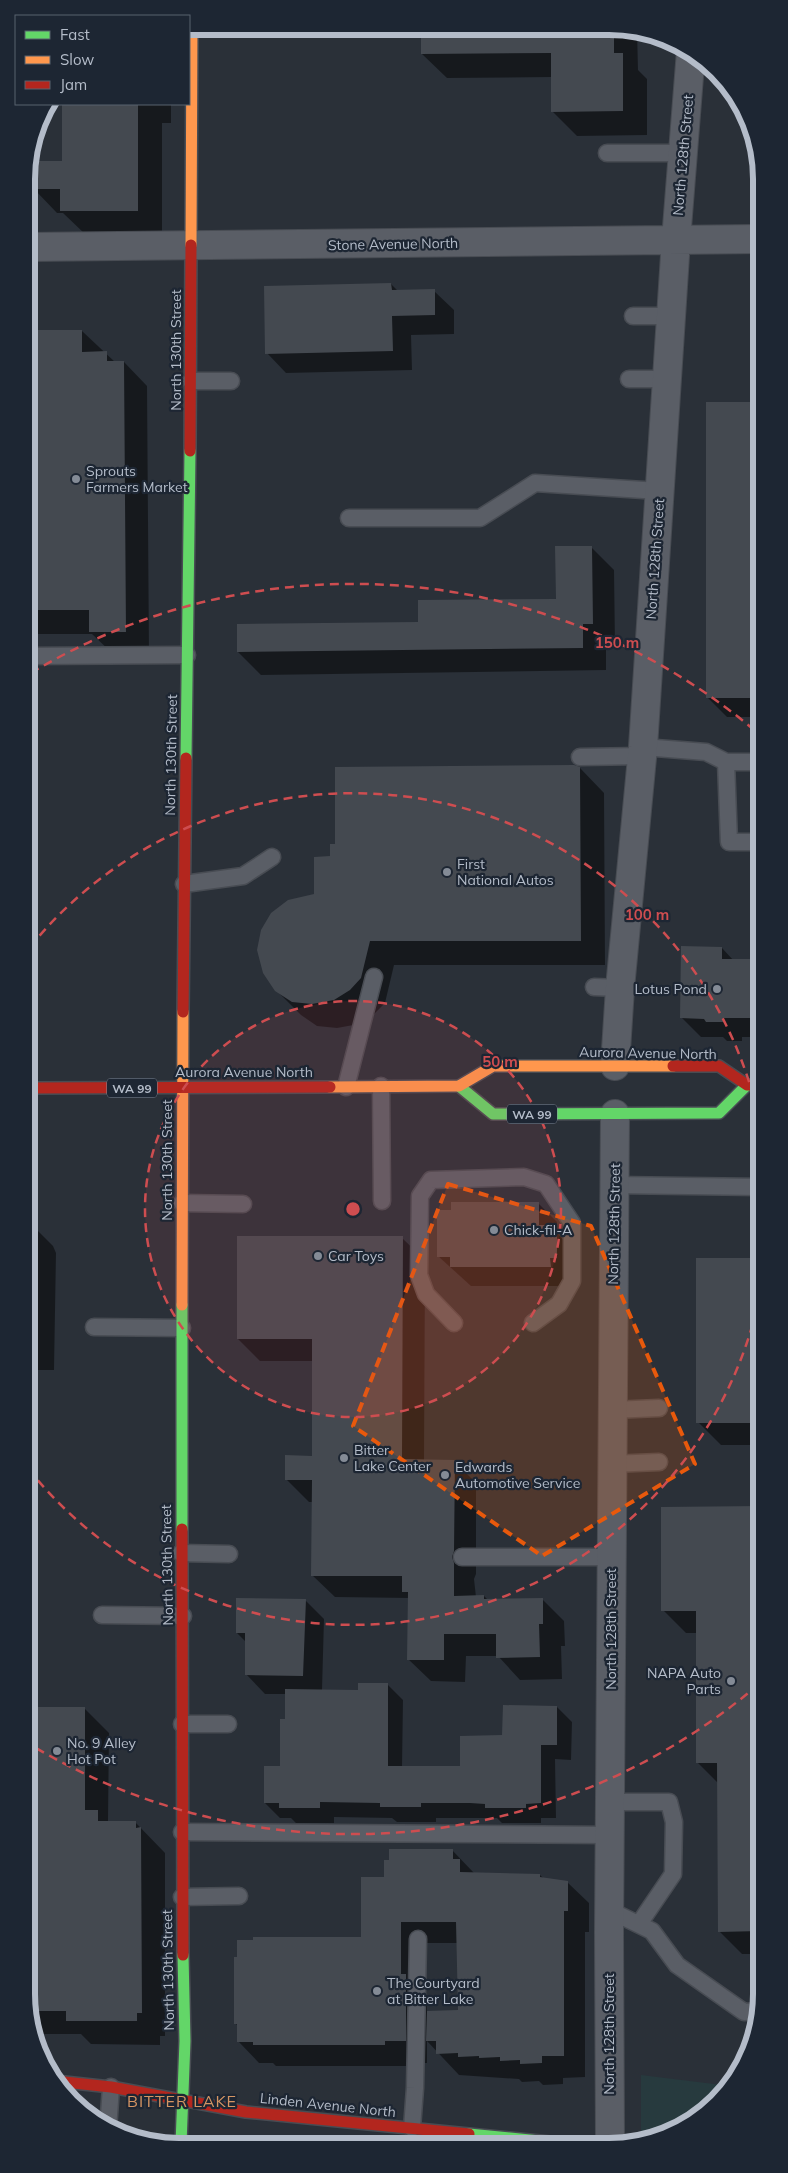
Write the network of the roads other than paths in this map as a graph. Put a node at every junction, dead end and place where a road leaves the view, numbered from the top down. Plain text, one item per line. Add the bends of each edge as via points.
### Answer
1 (192, 35) edge
2 (690, 60) edge
3 (607, 153) dead end
4 (683, 153) junction
5 (753, 239) edge
6 (676, 240) junction
7 (192, 246) junction
8 (35, 247) edge
9 (633, 316) dead end
10 (672, 316) junction
11 (629, 379) dead end
12 (667, 379) junction
13 (231, 380) dead end
14 (191, 382) junction
15 (659, 491) junction
16 (349, 518) dead end
17 (187, 655) junction
18 (35, 656) edge
19 (642, 751) junction
20 (580, 757) dead end
21 (726, 762) junction
22 (753, 762) edge
23 (753, 842) edge
24 (272, 857) dead end
25 (184, 884) junction
26 (374, 977) dead end
27 (615, 1066) junction
28 (747, 1085) junction
29 (753, 1085) edge
30 (381, 1086) junction
31 (459, 1086) junction
32 (182, 1087) junction
33 (346, 1087) junction
34 (35, 1088) edge
35 (615, 1114) junction
36 (614, 1185) junction
37 (753, 1187) edge
38 (382, 1201) dead end
39 (182, 1203) junction
40 (243, 1204) dead end
41 (534, 1322) dead end
42 (454, 1323) dead end
43 (94, 1327) dead end
44 (182, 1328) junction
45 (659, 1408) dead end
46 (612, 1410) junction
47 (659, 1462) dead end
48 (611, 1464) junction
49 (181, 1554) junction
50 (229, 1554) dead end
51 (462, 1557) dead end
52 (611, 1557) junction
53 (102, 1615) dead end
54 (183, 1616) junction
55 (182, 1724) junction
56 (228, 1724) dead end
57 (610, 1802) junction
58 (182, 1832) junction
59 (609, 1835) junction
60 (182, 1896) junction
61 (239, 1896) dead end
62 (609, 1910) junction
63 (640, 1924) junction
64 (418, 1939) dead end
65 (752, 2012) edge
66 (65, 2082) edge
67 (111, 2087) junction
68 (182, 2101) junction
69 (109, 2120) edge
70 (412, 2128) junction
71 (181, 2138) edge
72 (511, 2138) edge
73 (610, 2138) edge

1 - 7 main road, North 130th Street
2 - 4 street, North 128th Street
3 - 4 lane
4 - 6 street, North 128th Street
5 - 6 street, Stone Avenue North
6 - 7 street, Stone Avenue North
6 - 10 street, North 128th Street
7 - 8 street, Stone Avenue North
7 - 14 main road, North 130th Street
9 - 10 lane
10 - 12 street, North 128th Street
11 - 12 lane
12 - 15 street, North 128th Street
13 - 14 lane
14 - 17 main road, North 130th Street
15 - 16 lane via 535,483 480,518
15 - 19 street, North 128th Street
17 - 18 lane
17 - 25 main road, North 130th Street
19 - 20 lane
19 - 21 lane via 706,752
19 - 27 street, North 128th Street via 607,987
21 - 22 lane
21 - 23 lane via 729,842
24 - 25 lane via 243,876
25 - 32 main road, North 130th Street
26 - 33 lane
27 - 28 main road, Aurora Avenue North via 719,1066
27 - 31 main road, Aurora Avenue North via 493,1066
28 - 29 main road
28 - 35 main road, WA 99 via 719,1113
30 - 31 main road, Aurora Avenue North / WA 99
30 - 33 main road, Aurora Avenue North / WA 99
30 - 38 lane
31 - 35 main road, WA 99 via 493,1114
32 - 33 main road, Aurora Avenue North / WA 99
32 - 34 main road, Aurora Avenue North / WA 99
32 - 39 main road, North 130th Street
35 - 36 street, North 128th Street
36 - 37 lane
36 - 46 street, North 128th Street
39 - 40 lane
39 - 44 main road, North 130th Street
41 - 42 lane via 559,1304 572,1281 572,1222 546,1184 524,1177 431,1180 420,1196 419,1275 426,1294
43 - 44 lane
44 - 49 main road, North 130th Street
45 - 46 lane
46 - 48 street, North 128th Street
47 - 48 lane
48 - 52 street, North 128th Street
49 - 50 lane
49 - 54 main road, North 130th Street
51 - 52 lane
52 - 57 street, North 128th Street
53 - 54 lane
54 - 55 main road, North 130th Street
55 - 56 lane
55 - 58 main road, North 130th Street
57 - 59 street, North 128th Street
57 - 63 lane via 669,1802 674,1822 673,1874
58 - 59 lane
58 - 60 main road, North 130th Street
59 - 62 street, North 128th Street
60 - 61 lane
60 - 68 main road, North 130th Street via 185,2041
62 - 63 lane
62 - 73 street, North 128th Street
63 - 65 lane via 652,1931 677,1965 744,2012
64 - 70 lane
66 - 67 main road, Linden Avenue North
67 - 68 main road, Linden Avenue North
67 - 69 lane
68 - 70 main road, Linden Avenue North via 246,2112
68 - 71 main road, North 130th Street
70 - 72 main road, Linden Avenue North

